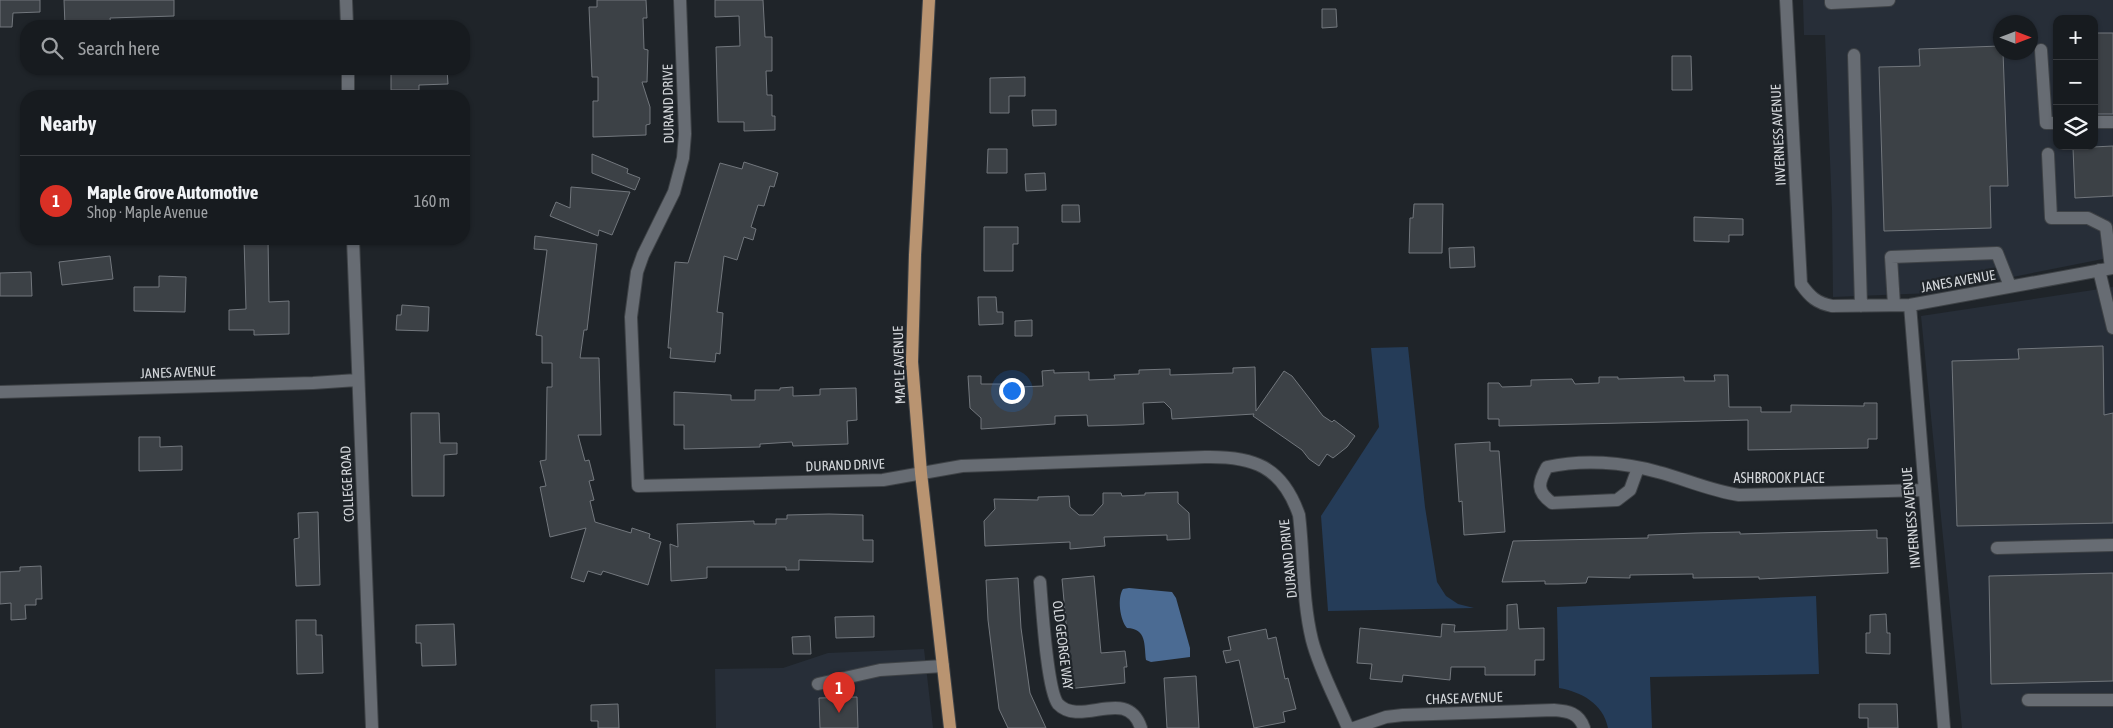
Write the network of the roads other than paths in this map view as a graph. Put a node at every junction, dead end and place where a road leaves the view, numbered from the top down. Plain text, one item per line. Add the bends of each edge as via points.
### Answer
1 (346, 0) edge
2 (680, 0) edge
3 (929, 0) edge
4 (1786, 0) edge
5 (1831, 0) edge
6 (1889, 0) edge
7 (346, 20) edge
8 (2041, 50) dead end
9 (1854, 55) dead end
10 (348, 75) edge
11 (348, 90) edge
12 (2098, 122) edge
13 (2113, 122) edge
14 (2053, 123) edge
15 (2048, 154) dead end
16 (353, 245) edge
17 (2107, 269) edge
18 (2010, 286) junction
19 (1810, 296) joint
20 (1894, 305) junction
21 (1910, 305) junction
22 (1861, 306) junction
23 (2113, 328) edge
24 (357, 380) junction
25 (0, 392) edge
26 (1638, 468) junction
27 (921, 473) junction
28 (1924, 490) junction
29 (2113, 545) edge
30 (1997, 548) dead end
31 (1040, 582) dead end
32 (943, 666) junction
33 (818, 684) dead end
34 (2028, 700) dead end
35 (2113, 700) edge
36 (372, 728) edge
37 (950, 728) edge
38 (1141, 728) edge
39 (1348, 728) edge
40 (1354, 728) edge
41 (1584, 728) edge
42 (1944, 728) edge

1 - 7 street
2 - 27 street, DURAND DRIVE via 683,158 674,192 643,255 633,290 631,317 638,486 883,480
3 - 27 main road, MAPLE AVENUE via 912,318 913,386
4 - 19 street, INVERNESS AVENUE via 1801,284
5 - 6 street via 1831,3
8 - 14 street via 2046,123
9 - 22 street
10 - 11 street
12 - 13 street
15 - 17 street via 2051,218 2088,218 2106,227
16 - 24 street, COLLEGE ROAD
17 - 18 street, JANES AVENUE
17 - 23 street
18 - 20 street via 1997,252 1891,258
18 - 21 street, JANES AVENUE
19 - 22 street, JANES AVENUE via 1820,304
20 - 21 street, JANES AVENUE
20 - 22 street, JANES AVENUE
21 - 28 street, INVERNESS AVENUE
24 - 25 street, JANES AVENUE
24 - 36 street, COLLEGE ROAD
26 - 26 street, ASHBROOK PLACE via 1598,463 1559,464 1547,467 1540,487 1544,497 1552,503 1617,500 1630,490
26 - 28 street, ASHBROOK PLACE via 1739,495
27 - 32 main road, MAPLE AVENUE
27 - 39 street, DURAND DRIVE via 962,466 1205,457 1241,458 1264,467 1283,483 1299,514 1312,641
28 - 42 street, INVERNESS AVENUE
29 - 30 street
31 - 38 street, OLD GEORGE WAY via 1050,679 1058,705 1079,714 1129,710 1138,718
32 - 33 street via 880,670
32 - 37 main road, MAPLE AVENUE
34 - 35 street
40 - 41 street, CHASE AVENUE via 1403,715 1554,710 1566,710 1576,715

